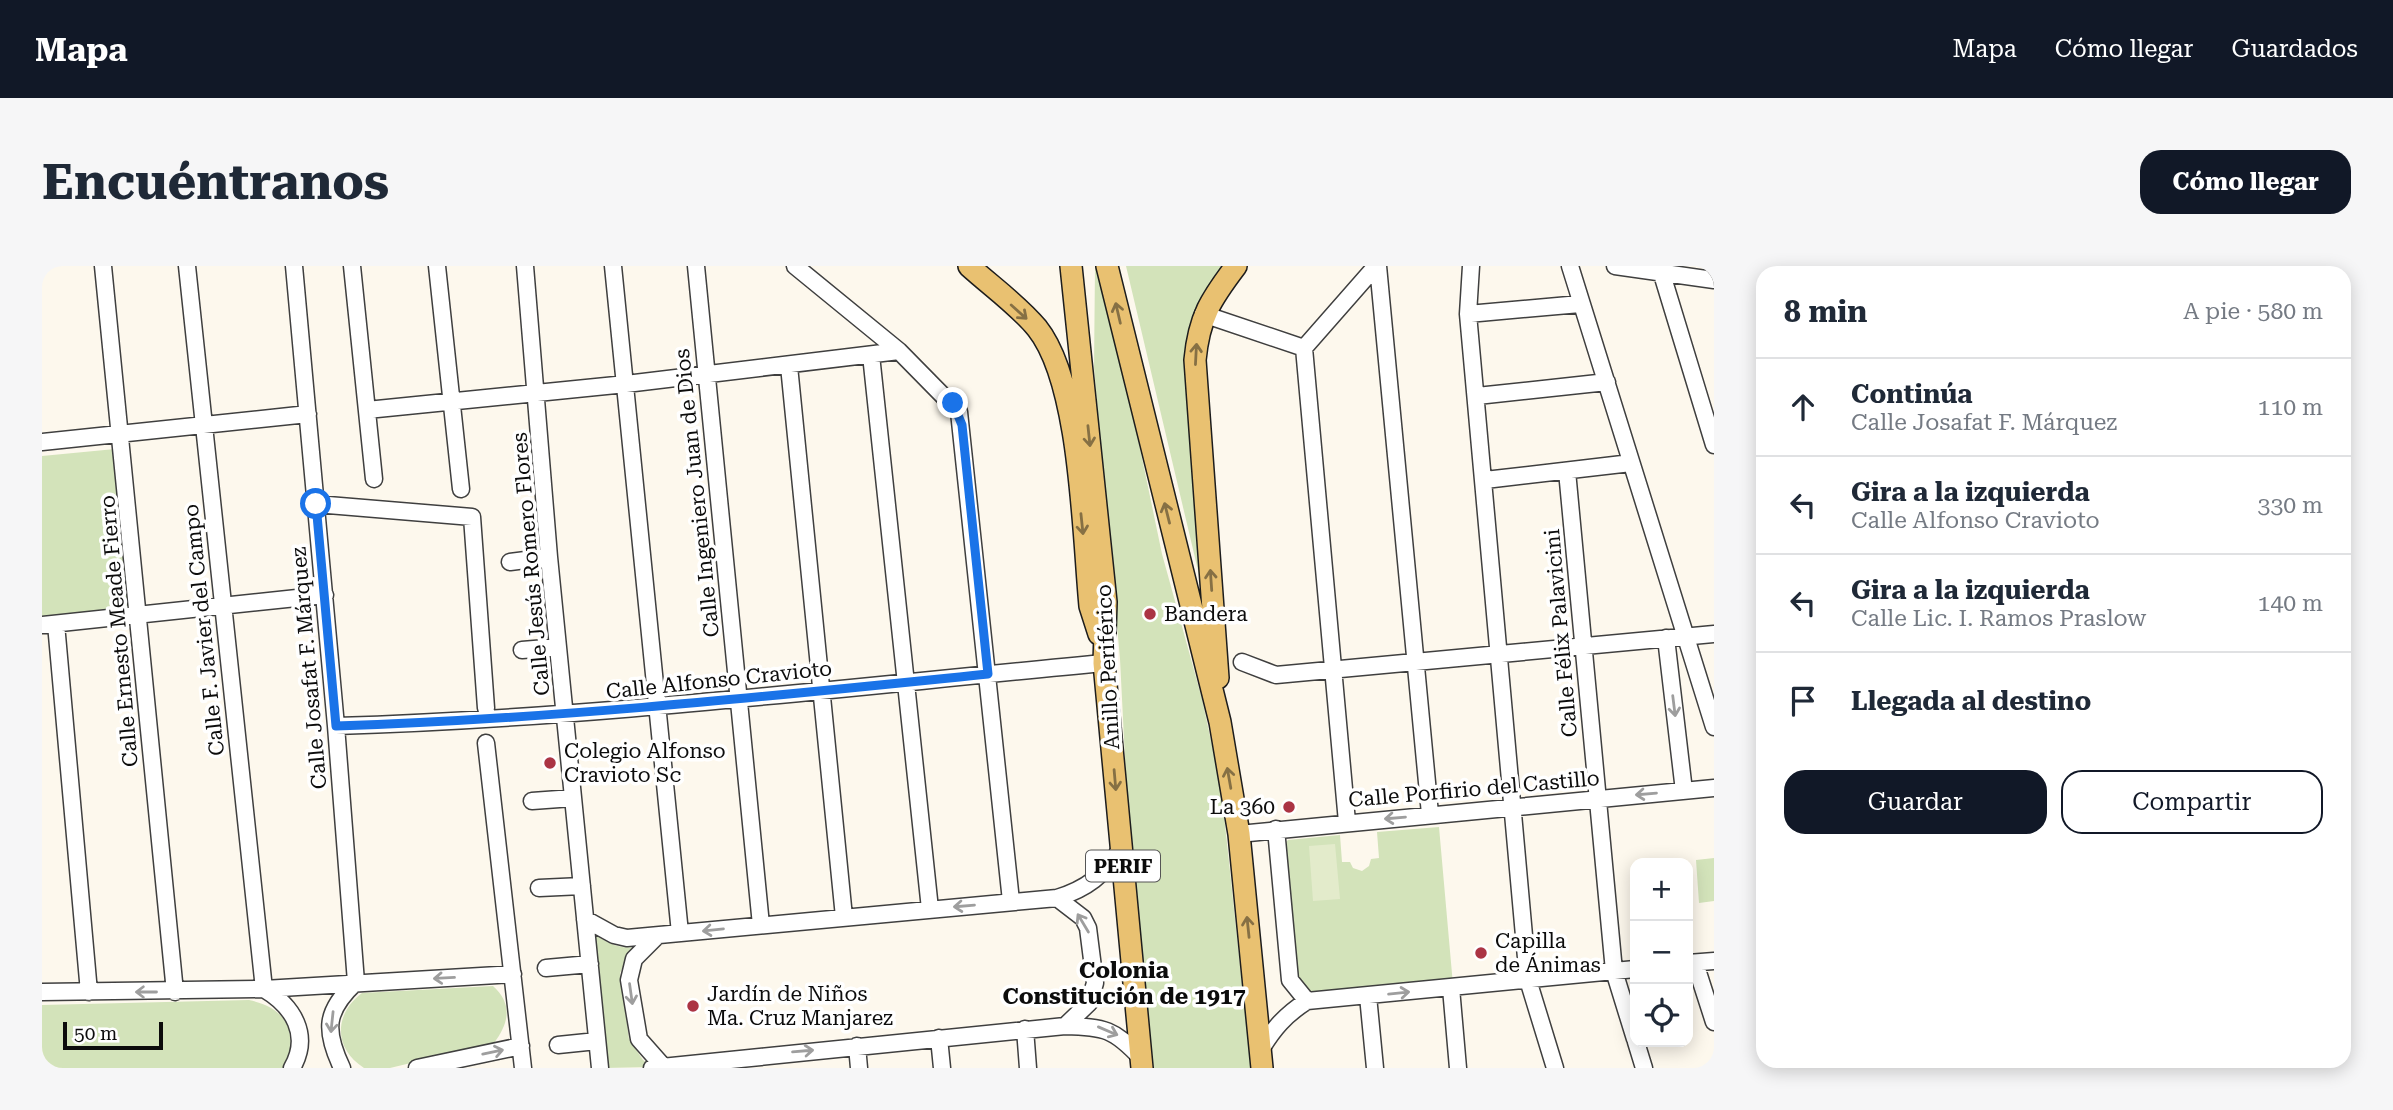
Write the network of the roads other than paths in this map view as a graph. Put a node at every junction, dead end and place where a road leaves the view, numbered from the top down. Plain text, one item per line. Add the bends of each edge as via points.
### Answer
1 (103, 266) edge
2 (187, 266) edge
3 (294, 266) edge
4 (352, 266) edge
5 (437, 266) edge
6 (525, 266) edge
7 (613, 266) edge
8 (695, 266) edge
9 (969, 266) edge
10 (1072, 266) edge
11 (1107, 266) edge
12 (1237, 266) edge
13 (1377, 266) edge
14 (1471, 266) edge
15 (1570, 266) edge
16 (1615, 266) edge
17 (802, 268) edge
18 (1661, 271) junction
19 (1714, 279) edge
20 (1580, 304) junction
21 (1468, 313) junction
22 (1203, 314) junction
23 (1304, 348) junction
24 (899, 351) junction
25 (871, 355) junction
26 (789, 366) junction
27 (706, 375) junction
28 (1607, 382) junction
29 (626, 384) junction
30 (537, 393) junction
31 (1477, 396) junction
32 (450, 401) junction
33 (367, 410) junction
34 (308, 414) junction
35 (204, 425) junction
36 (121, 433) junction
37 (42, 442) edge
38 (1714, 445) edge
39 (1632, 463) junction
40 (1567, 471) junction
41 (374, 479) dead end
42 (1485, 480) junction
43 (461, 488) dead end
44 (316, 504) junction
45 (549, 557) junction
46 (510, 562) dead end
47 (325, 595) junction
48 (222, 607) junction
49 (137, 616) junction
50 (49, 624) edge
51 (1714, 634) edge
52 (1686, 636) junction
53 (1666, 638) junction
54 (1584, 646) junction
55 (558, 647) junction
56 (522, 650) dead end
57 (1500, 654) junction
58 (1104, 655) junction
59 (1242, 662) dead end
60 (1417, 662) junction
61 (1336, 671) junction
62 (988, 674) junction
63 (905, 682) junction
64 (822, 691) junction
65 (739, 699) junction
66 (486, 708) dead end
67 (655, 708) junction
68 (566, 715) junction
69 (1220, 722) junction
70 (336, 726) junction
71 (1714, 727) edge
72 (486, 743) dead end
73 (1714, 788) edge
74 (1684, 790) junction
75 (573, 798) junction
76 (1597, 798) junction
77 (532, 801) dead end
78 (1514, 806) junction
79 (1430, 814) junction
80 (1347, 822) junction
81 (1276, 829) junction
82 (1239, 834) junction
83 (1121, 848) junction
84 (582, 886) junction
85 (538, 888) dead end
86 (1057, 898) junction
87 (1011, 901) junction
88 (930, 909) junction
89 (844, 917) junction
90 (585, 919) junction
91 (761, 925) junction
92 (680, 933) junction
93 (657, 936) junction
94 (1714, 961) edge
95 (1693, 963) edge
96 (590, 964) junction
97 (1693, 966) edge
98 (546, 968) dead end
99 (1630, 969) edge
100 (1614, 971) junction
101 (513, 974) junction
102 (1528, 980) junction
103 (356, 982) junction
104 (1451, 988) junction
105 (264, 989) junction
106 (42, 992) edge
107 (89, 992) junction
108 (175, 992) junction
109 (1368, 996) junction
110 (1307, 1002) junction
111 (1630, 1021) edge
112 (1714, 1022) edge
113 (1065, 1026) junction
114 (1025, 1029) junction
115 (939, 1038) junction
116 (597, 1041) junction
117 (558, 1045) dead end
118 (521, 1046) junction
119 (857, 1046) junction
120 (1638, 1047) edge
121 (1261, 1060) edge
122 (776, 1061) edge
123 (1142, 1063) edge
124 (691, 1065) edge
125 (657, 1066) edge
126 (425, 1067) edge
127 (292, 1068) edge
128 (342, 1068) edge
129 (523, 1068) edge
130 (600, 1068) edge
131 (859, 1068) edge
132 (942, 1068) edge
133 (1028, 1068) edge
134 (1375, 1068) edge
135 (1458, 1068) edge
136 (1555, 1068) edge
137 (1644, 1068) edge

1 - 36 street, Calle Ernesto Meade Fierro
2 - 35 street, Calle F. Javier del Campo
3 - 34 street, Calle Josafat F. Márquez
4 - 33 street
5 - 32 street
6 - 30 street, Calle Jesús Romero Flores
7 - 29 street
8 - 27 street, Calle Ingeniero Juan de Dios
9 -> 58 main road via 1036,327 1052,354 1069,406 1090,606
10 -> 58 main road, Anillo Periférico / PERIF via 1106,602
69 -> 11 main road
12 - 22 main road
13 - 23 street
13 - 60 street
14 - 21 street
15 - 20 street
16 - 18 street
17 - 24 street
18 - 19 street
18 - 38 street
20 - 21 street
20 - 28 street
21 - 31 street
22 - 23 street
69 -> 22 main road via 1195,360
23 - 61 street
24 - 25 street
24 - 62 street via 959,412
25 - 26 street
25 - 63 street
26 - 27 street
26 - 64 street
27 - 29 street
27 - 65 street, Calle Ingeniero Juan de Dios
28 - 31 street
28 - 39 street
29 - 30 street
29 - 67 street
30 - 32 street
30 - 45 street, Calle Jesús Romero Flores
31 - 42 street
32 - 33 street
32 - 43 street
33 - 41 street
34 - 35 street
34 - 44 street, Calle Josafat F. Márquez
35 - 36 street
35 - 48 street, Calle F. Javier del Campo
36 - 37 street
36 - 49 street, Calle Ernesto Meade Fierro
39 - 40 street
39 - 52 street
40 - 42 street
40 - 54 street, Calle Félix Palavicini
42 - 57 street
44 - 47 street, Calle Josafat F. Márquez
44 - 66 street via 472,517
45 - 46 street
45 - 55 street, Calle Jesús Romero Flores
47 - 48 street
47 - 70 street, Calle Josafat F. Márquez
48 - 49 street
48 - 105 street, Calle F. Javier del Campo
49 - 50 street
49 - 108 street, Calle Ernesto Meade Fierro
50 - 107 street
51 - 52 street
52 - 53 street
52 - 71 street
53 - 54 street
53 -> 74 street
54 - 57 street
54 - 76 street, Calle Félix Palavicini
55 - 56 street
55 - 68 street, Calle Jesús Romero Flores
57 - 60 street
57 - 78 street
58 - 62 street, Calle Alfonso Cravioto
58 -> 83 main road, Anillo Periférico / PERIF
59 - 61 street via 1276,675
60 - 61 street
60 - 79 street
61 - 80 street
62 - 63 street, Calle Alfonso Cravioto
62 - 87 street
63 - 64 street, Calle Alfonso Cravioto
63 - 88 street
64 - 65 street, Calle Alfonso Cravioto
64 - 89 street
65 - 67 street, Calle Alfonso Cravioto
65 - 91 street, Calle Ingeniero Juan de Dios
67 - 68 street, Calle Alfonso Cravioto
67 - 92 street
68 - 70 street, Calle Alfonso Cravioto
68 - 75 street, Calle Jesús Romero Flores
82 -> 69 main road
70 - 103 street, Calle Josafat F. Márquez
72 - 101 street
73 - 74 street, Calle Porfirio del Castillo
74 -> 76 street, Calle Porfirio del Castillo
75 - 77 street
75 - 84 street, Calle Jesús Romero Flores
76 - 78 street, Calle Porfirio del Castillo
76 - 100 street, Calle Félix Palavicini
78 - 79 street, Calle Porfirio del Castillo
78 - 102 street
79 -> 80 street, Calle Porfirio del Castillo
80 - 81 street, Calle Porfirio del Castillo
81 - 82 street, Calle Porfirio del Castillo
81 - 110 street via 1290,980
121 -> 82 main road
83 - 86 street via 1091,884
83 - 123 main road, Anillo Periférico / PERIF
84 - 85 street
84 - 90 street, Calle Jesús Romero Flores
86 - 87 street
113 -> 86 street via 1089,1003 1095,983 1088,928 1083,918
87 -> 88 street
88 - 89 street
89 - 91 street
90 - 93 street via 614,935
90 - 96 street, Calle Jesús Romero Flores
91 -> 92 street
92 - 93 street
93 -> 125 street via 634,959 629,980 639,1038
94 - 95 street
96 - 98 street
96 - 116 street, Calle Jesús Romero Flores
97 - 112 street
99 - 100 street
100 - 102 street
100 - 111 street, Calle Félix Palavicini
101 -> 103 street
101 - 118 street
102 - 104 street
102 - 136 street
103 - 105 street
103 -> 128 street via 337,1002 330,1023
109 -> 104 street
104 - 135 street
105 - 108 street
105 - 127 street via 281,999 295,1017 301,1044
106 - 107 street
108 -> 107 street
109 - 110 street
109 - 134 street
110 - 121 street via 1273,1028
113 - 114 street
113 -> 123 street via 1113,1031
114 - 115 street
114 - 133 street
115 - 119 street
115 - 132 street
116 - 117 street
116 - 130 street, Calle Jesús Romero Flores
126 -> 118 street
118 - 129 street
122 -> 119 street
119 - 131 street
120 - 137 street, Calle Félix Palavicini
122 - 124 street
124 - 125 street

